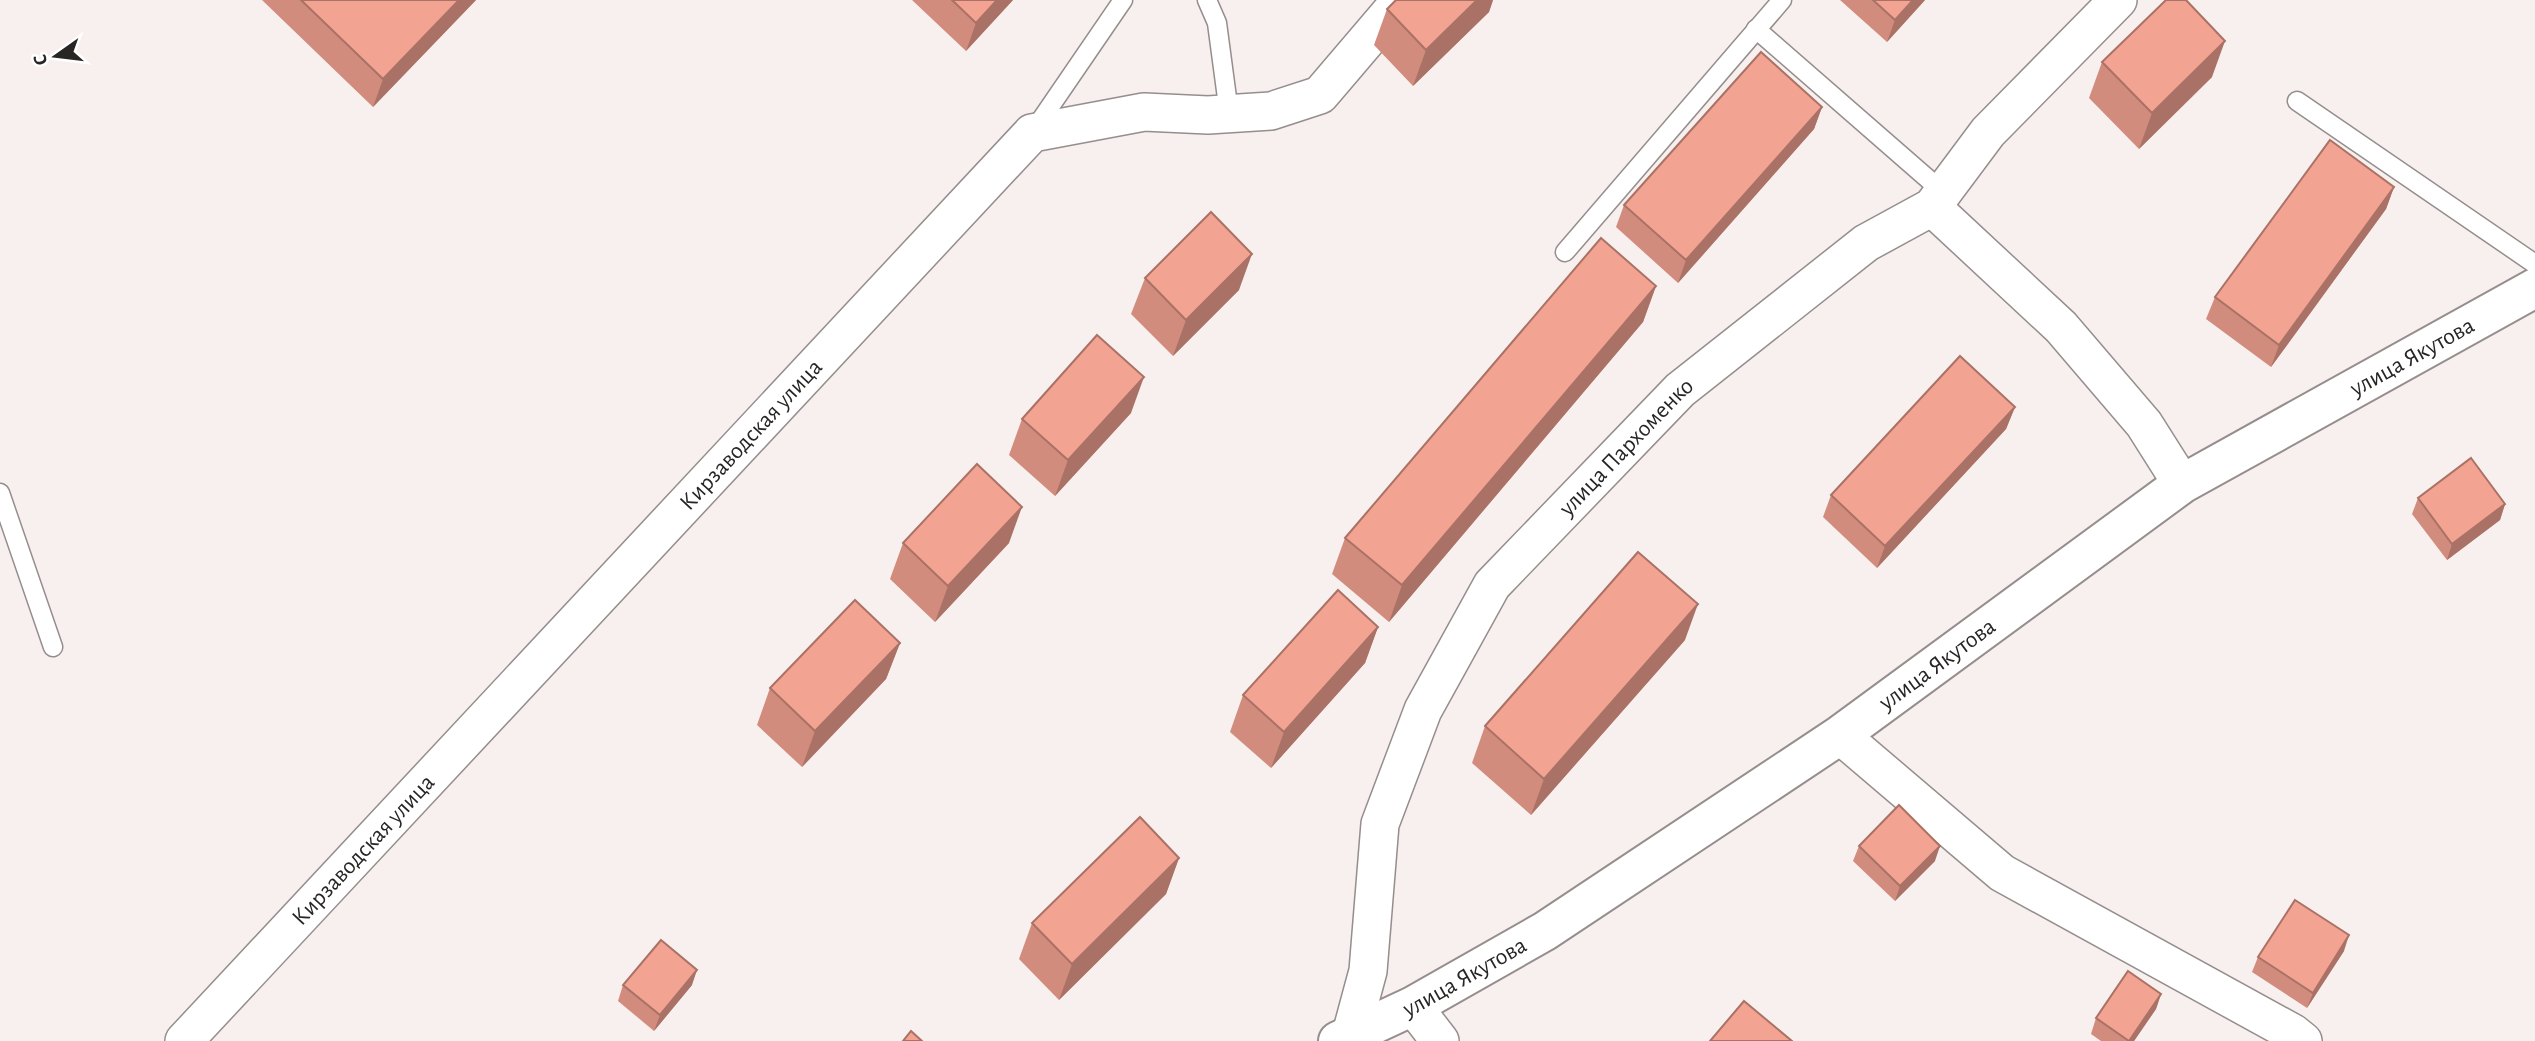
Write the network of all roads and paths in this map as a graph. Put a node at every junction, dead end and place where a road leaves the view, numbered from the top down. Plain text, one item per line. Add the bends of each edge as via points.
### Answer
1 (1123, 0) edge
2 (1207, 0) edge
3 (1401, 0) edge
4 (1782, 0) edge
5 (2118, 0) edge
6 (1756, 29) junction
7 (2297, 101) dead end
8 (1229, 113) junction
9 (1032, 133) junction
10 (1938, 199) junction
11 (1565, 252) dead end
12 (2535, 264) edge
13 (2535, 288) edge
14 (2182, 484) junction
15 (0, 493) edge
16 (53, 647) dead end
17 (1840, 736) junction
18 (1413, 1006) junction
19 (1344, 1037) edge
20 (184, 1041) edge
21 (1440, 1041) edge
22 (2303, 1041) edge

1 - 9 lane
2 - 8 lane via 1217,23
3 - 8 street via 1320,96 1271,111
4 - 6 lane
5 - 10 street, улица Пархоменко via 1988,132
6 - 10 lane
6 - 11 lane
7 - 12 lane
8 - 9 street via 1144,112
9 - 20 street, Кирзаводская улица
10 - 14 street via 2061,327 2144,424
10 - 19 street, улица Пархоменко via 1866,243 1680,390 1492,585 1423,710 1380,824 1368,971
13 - 14 street, улица Якутова
14 - 17 street, улица Якутова
15 - 16 lane
17 - 18 street, улица Якутова via 1545,931
17 - 22 street via 2001,873
18 - 19 street, улица Якутова
18 - 21 street

